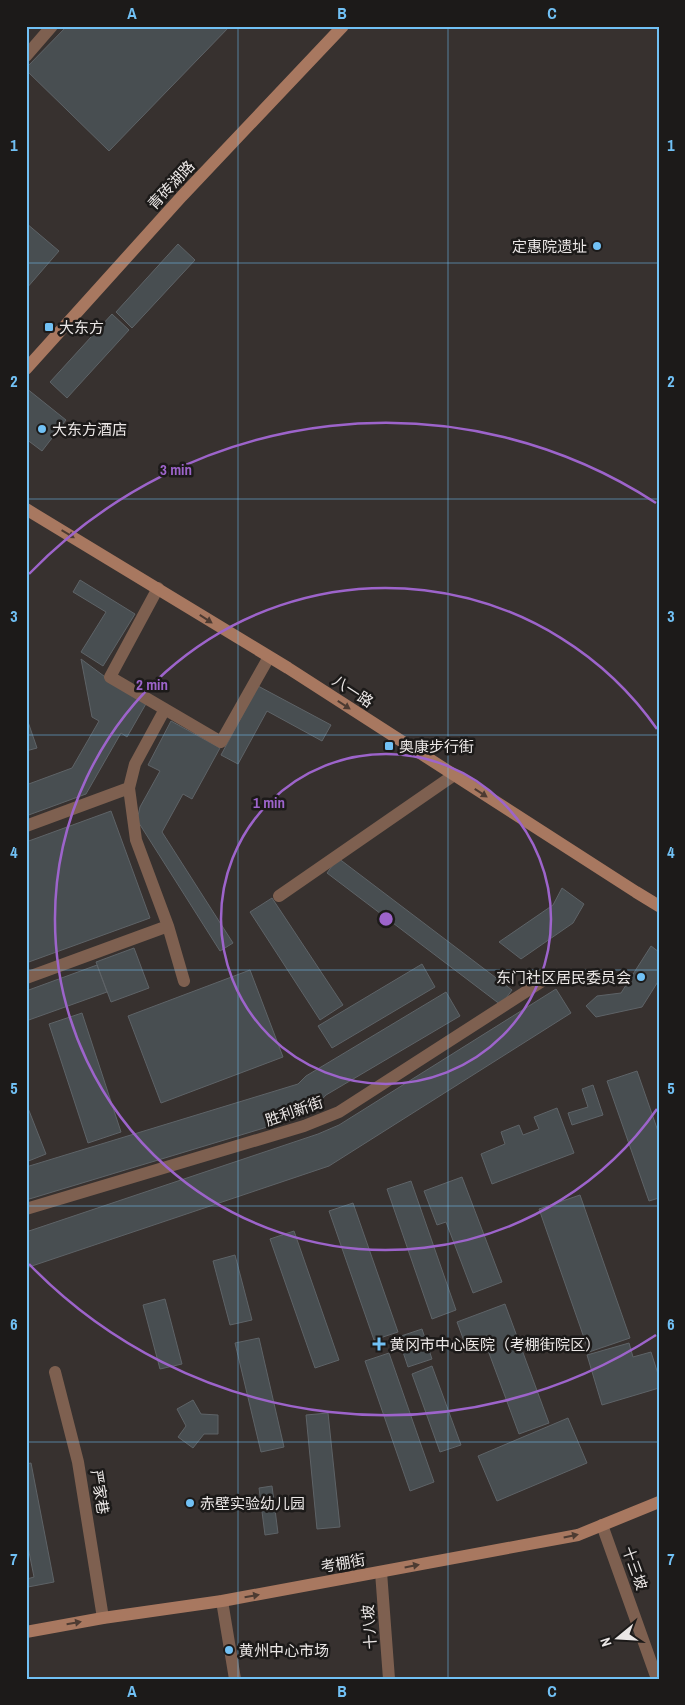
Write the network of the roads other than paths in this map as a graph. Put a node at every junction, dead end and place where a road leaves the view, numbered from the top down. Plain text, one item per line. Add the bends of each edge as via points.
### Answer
1 (52, 26) edge
2 (344, 26) edge
3 (26, 56) edge
4 (26, 368) edge
5 (26, 509) edge
6 (158, 588) junction
7 (269, 657) junction
8 (165, 709) junction
9 (454, 775) junction
10 (129, 788) junction
11 (26, 826) edge
12 (279, 896) dead end
13 (659, 906) edge
14 (168, 926) junction
15 (26, 978) edge
16 (544, 980) dead end
17 (184, 981) dead end
18 (26, 1209) edge
19 (55, 1372) dead end
20 (659, 1502) edge
21 (602, 1525) junction
22 (381, 1572) junction
23 (222, 1601) junction
24 (103, 1618) junction
25 (26, 1632) edge
26 (235, 1679) edge
27 (389, 1679) edge
28 (657, 1679) edge

1 - 3 street
2 - 4 main road, 青砖湖路 via 182,196
5 -> 6 main road, 八一路
6 -> 7 main road, 八一路
6 - 8 street via 110,677
7 - 8 street via 221,742
7 -> 9 main road, 八一路
8 - 10 street via 135,764
9 - 12 street
9 -> 13 main road, 八一路
10 - 11 street
10 - 14 street via 136,840
14 - 15 street
14 - 17 street
16 - 18 street, 胜利新街 via 339,1112 304,1126
19 - 24 street, 严家巷 via 78,1462
20 - 21 main road, 考棚街
22 -> 21 main road, 考棚街 via 578,1535
21 - 28 street, 十三坡
23 -> 22 main road, 考棚街
22 - 27 street, 十八坡
23 - 24 main road, 考棚街
23 - 26 street
25 -> 24 main road, 考棚街

